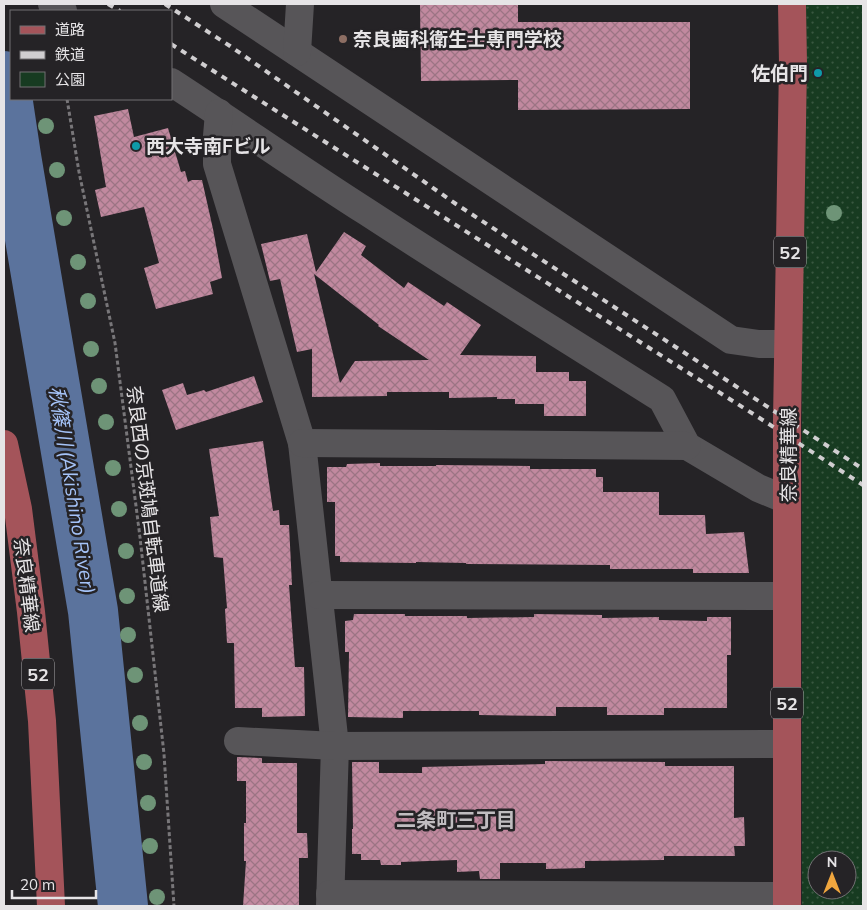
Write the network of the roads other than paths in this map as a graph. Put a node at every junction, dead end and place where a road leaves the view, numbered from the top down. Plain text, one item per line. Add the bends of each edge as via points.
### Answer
1 (224, 4) edge
2 (300, 4) edge
3 (792, 4) edge
4 (297, 52) junction
5 (172, 83) edge
6 (219, 113) junction
7 (788, 344) junction
8 (302, 443) junction
9 (4, 444) edge
10 (687, 446) junction
11 (788, 500) junction
12 (319, 595) junction
13 (788, 596) junction
14 (238, 740) dead end
15 (788, 744) junction
16 (335, 746) junction
17 (330, 900) edge
18 (787, 901) edge
19 (51, 906) edge

1 - 4 street
2 - 4 street
3 - 7 main road, 奈良精華線 / 52
4 - 7 street via 730,340
5 - 6 street
6 - 8 street via 217,164
6 - 10 street via 369,213 662,399
7 - 11 main road, 奈良精華線 / 52
8 - 10 street
8 - 12 street
9 - 19 main road, 奈良精華線 / 52 via 18,509 31,612 43,730
10 - 11 street via 758,488
11 - 13 main road, 奈良精華線 / 52
12 - 13 street
12 - 16 street
13 - 15 main road, 奈良精華線 / 52
14 - 16 street
15 - 16 street
15 - 18 main road, 奈良精華線 / 52
16 - 17 street
17 - 18 street

